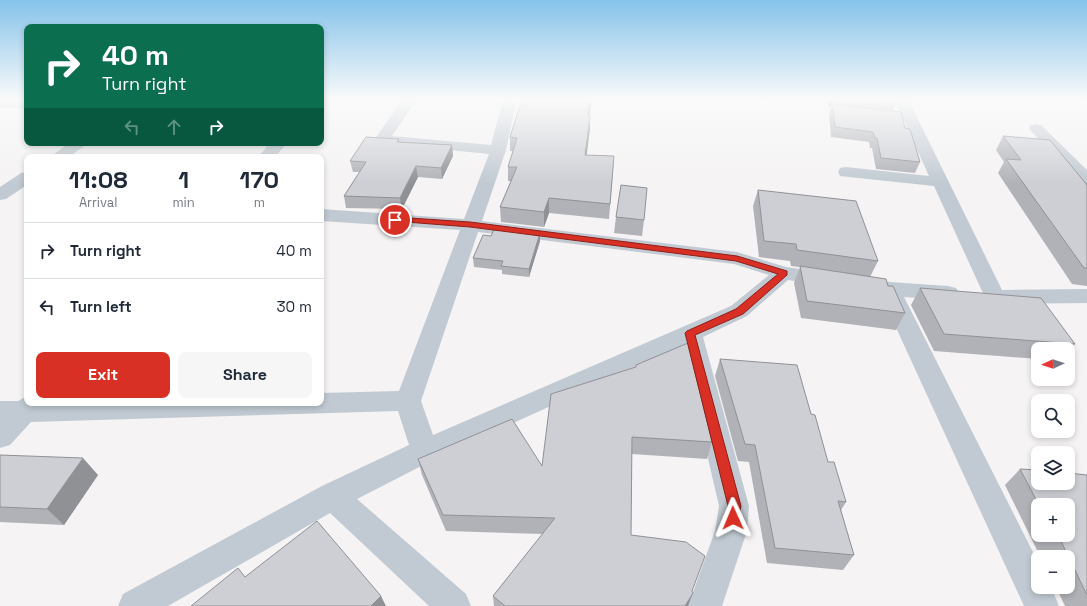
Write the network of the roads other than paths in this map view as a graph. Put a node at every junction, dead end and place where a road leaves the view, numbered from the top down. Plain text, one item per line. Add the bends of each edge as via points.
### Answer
1 (391, 127) edge
2 (503, 127) edge
3 (908, 127) edge
4 (1036, 128) dead end
5 (75, 146) edge
6 (276, 146) edge
7 (498, 150) junction
8 (63, 154) edge
9 (269, 154) edge
10 (846, 172) dead end
11 (24, 179) edge
12 (1087, 180) edge
13 (940, 182) junction
14 (9, 190) edge
15 (324, 215) edge
16 (470, 225) junction
17 (784, 273) junction
18 (890, 289) junction
19 (1087, 296) edge
20 (995, 297) junction
21 (690, 333) junction
22 (408, 401) junction
23 (324, 403) edge
24 (165, 406) edge
25 (19, 409) edge
26 (0, 437) edge
27 (425, 451) junction
28 (333, 496) junction
29 (135, 606) edge
30 (454, 606) edge
31 (705, 606) edge
32 (1042, 606) edge

1 - 7 street via 382,140
2 - 7 street
3 - 13 street
4 - 12 street
5 - 8 street
6 - 9 street
7 - 16 street
10 - 13 street
11 - 14 street
13 - 20 street
15 - 16 street
16 - 17 street via 737,258
16 - 22 street
17 - 18 street
17 - 21 street via 739,311
18 - 20 street
18 - 32 street
19 - 20 street
21 - 27 street
21 - 31 street via 734,506 732,531
22 - 23 street
22 - 27 street
24 - 25 street
25 - 26 street
27 - 28 street
28 - 29 street
28 - 30 street

